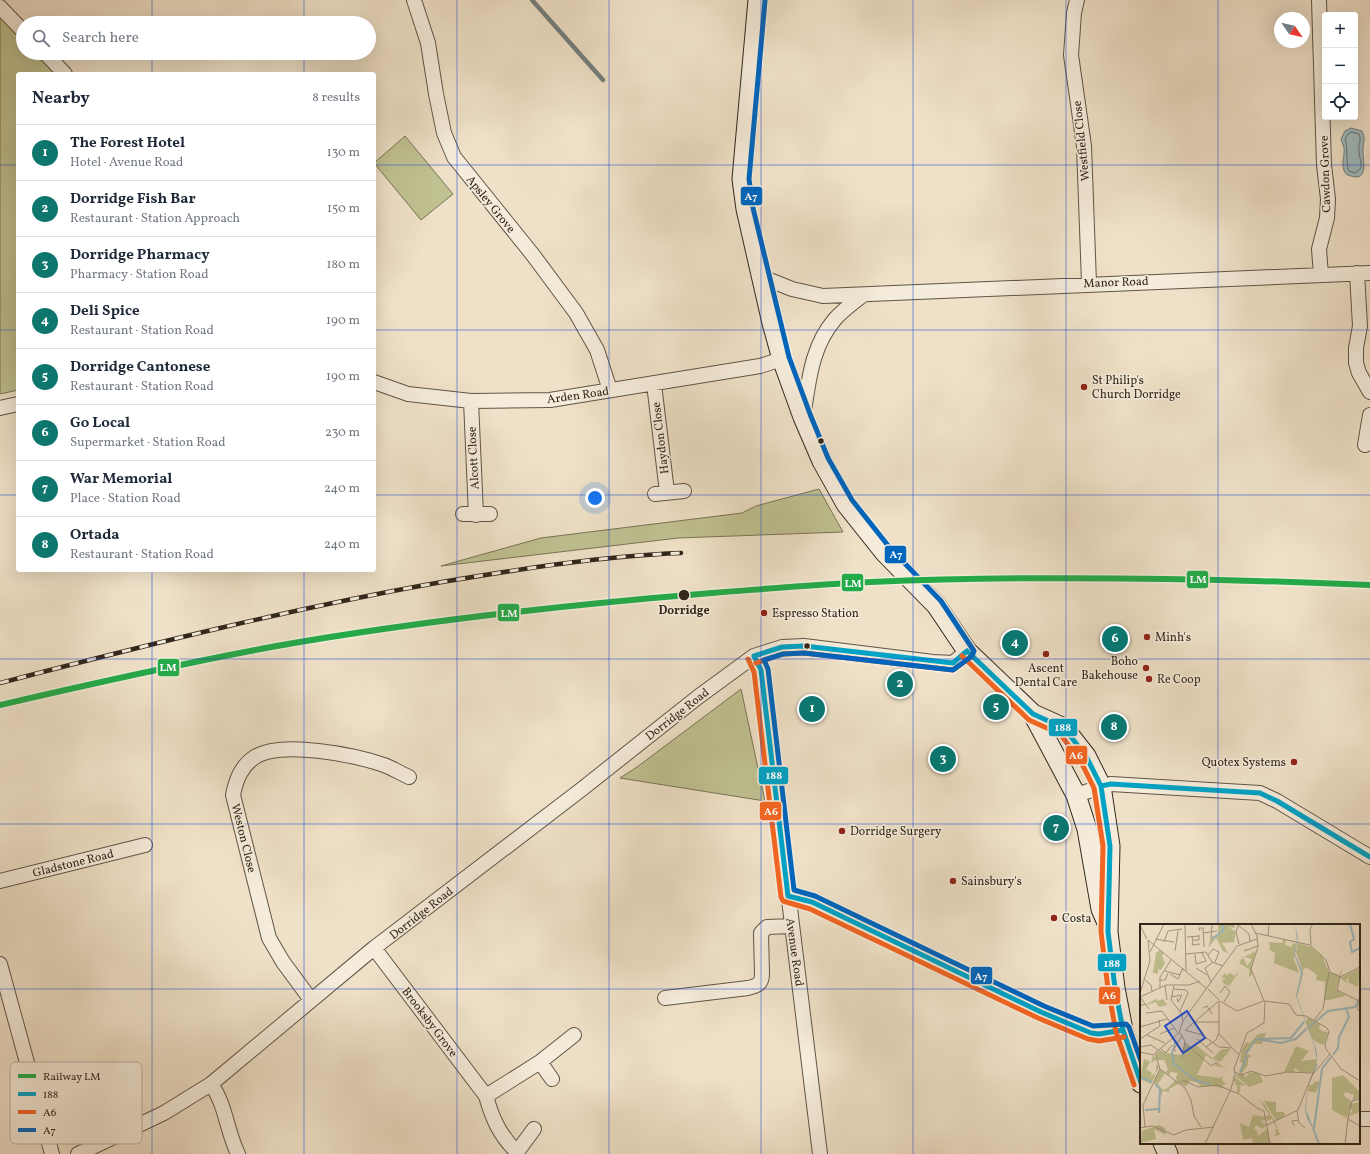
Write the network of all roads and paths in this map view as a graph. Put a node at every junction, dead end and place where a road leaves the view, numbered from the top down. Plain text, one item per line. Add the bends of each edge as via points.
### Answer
1 (414, 0) edge
2 (758, 0) edge
3 (1077, 0) edge
4 (1319, 0) edge
5 (0, 8) edge
6 (16, 24) edge
7 (52, 60) edge
8 (63, 72) edge
9 (1363, 273) edge
10 (1321, 275) junction
11 (762, 277) junction
12 (1089, 283) junction
13 (863, 295) junction
14 (782, 359) junction
15 (376, 383) edge
16 (654, 384) junction
17 (610, 390) junction
18 (1370, 392) edge
19 (471, 401) junction
20 (16, 404) edge
21 (0, 408) edge
22 (1370, 415) edge
23 (803, 417) junction
24 (1365, 445) dead end
25 (684, 491) dead end
26 (490, 514) dead end
27 (967, 651) junction
28 (754, 656) junction
29 (1033, 714) junction
30 (408, 777) dead end
31 (1101, 786) junction
32 (1076, 795) junction
33 (145, 845) dead end
34 (1370, 857) edge
35 (0, 881) edge
36 (788, 896) junction
37 (1108, 925) junction
38 (792, 926) junction
39 (374, 948) junction
40 (0, 964) edge
41 (665, 998) dead end
42 (311, 1000) junction
43 (1122, 1030) junction
44 (574, 1035) dead end
45 (27, 1062) edge
46 (540, 1062) junction
47 (552, 1079) dead end
48 (1140, 1080) edge
49 (211, 1084) junction
50 (486, 1096) junction
51 (142, 1123) edge
52 (534, 1129) dead end
53 (49, 1144) edge
54 (99, 1144) edge
55 (1163, 1144) edge
56 (516, 1153) edge
57 (819, 1153) edge
58 (52, 1154) edge
59 (78, 1154) edge
60 (238, 1154) edge
61 (1168, 1154) edge

1 - 17 street, Apsley Grove via 428,43 444,132 454,157 576,313 597,350
2 - 11 main road via 742,179 746,209
3 - 12 street, Westfield Close via 1071,55 1084,146
4 - 10 street, Cawdon Grove via 1324,165 1328,199 1327,218 1319,249
5 - 6 street
7 - 8 street
9 - 10 street, Manor Road
9 - 18 street via 1356,363
10 - 12 street, Manor Road
11 - 13 street, Manor Road via 809,294
11 - 14 main road
12 - 13 street, Manor Road
13 - 23 street via 836,318 818,346 811,364
14 - 16 street, Arden Road via 760,366
14 - 23 main road
15 - 19 street, Arden Road via 408,394
16 - 17 street, Arden Road
16 - 25 street, Haydon Close via 661,493
17 - 19 street, Arden Road via 550,400
19 - 26 street, Alcott Close via 469,515
20 - 21 street
22 - 24 street
23 - 27 main road via 822,461 846,504 884,553 936,605
27 - 28 street, Dorridge Road via 953,663 804,646 782,647
27 - 29 main road
28 - 36 street, Avenue Road via 761,670
28 - 39 street, Dorridge Road
29 - 31 main road via 1064,728 1086,756
29 - 32 main road
30 - 42 street, Weston Close via 384,765 345,754 276,750 262,752 253,757 236,779 233,795 269,938
31 - 32 street
31 - 34 street via 1111,784 1260,793
31 - 37 main road via 1110,846
32 - 37 main road via 1087,829 1101,909
33 - 35 street, Gladstone Road
36 - 38 street, Avenue Road
36 - 43 street via 812,902 1041,1012 1091,1033
37 - 43 main road
38 - 41 street via 767,927 760,933 762,980 758,985
38 - 57 street, Avenue Road
39 - 42 street, Dorridge Road
39 - 50 street, Brooksby Grove
40 - 45 street
42 - 49 street, Dorridge Road
43 - 48 main road
44 - 46 street
46 - 47 street
46 - 50 street
49 - 51 street, Dorridge Road
49 - 60 street via 219,1095 232,1142
50 - 56 street, Brooksby Grove via 493,1120
52 - 56 street, Brooksby Grove
53 - 58 street
54 - 59 street, Dorridge Road
55 - 61 main road

